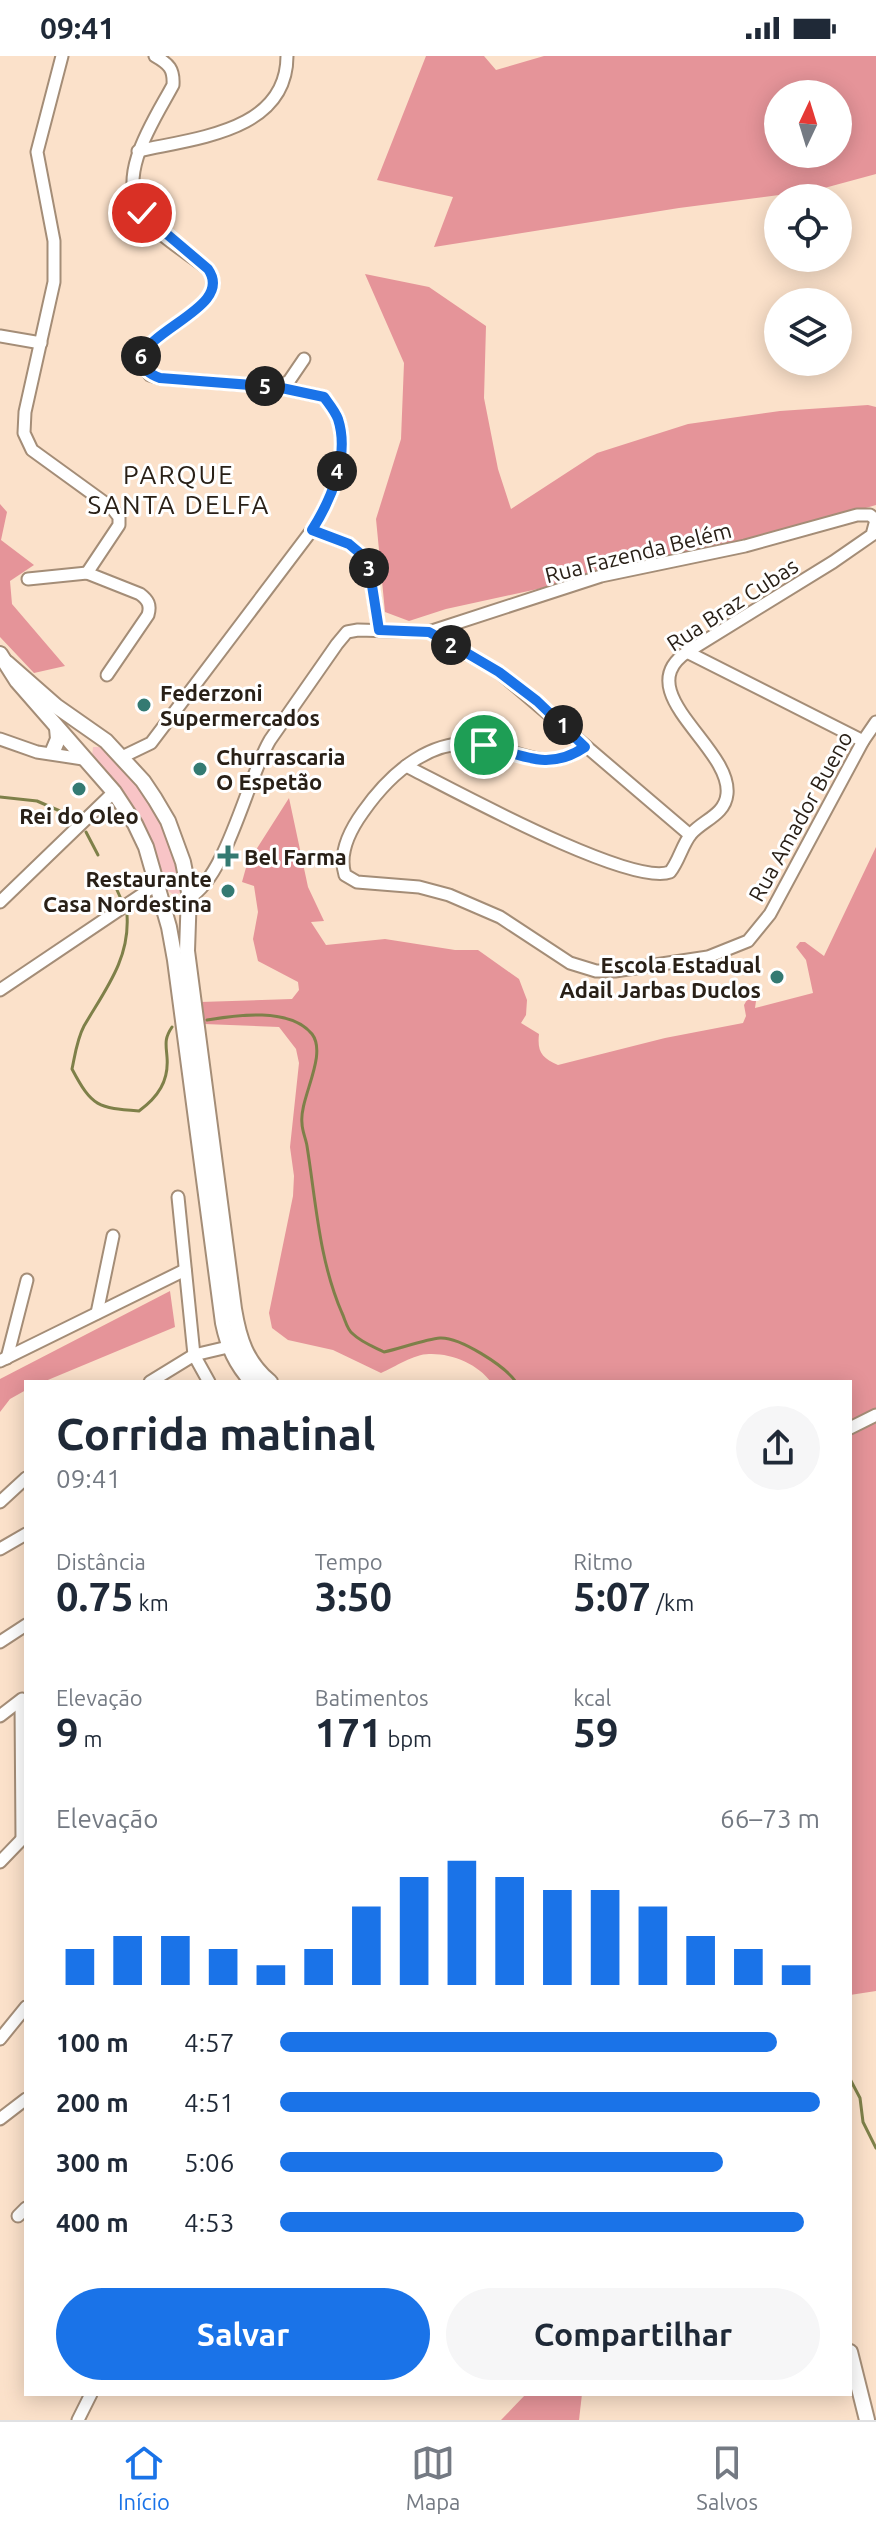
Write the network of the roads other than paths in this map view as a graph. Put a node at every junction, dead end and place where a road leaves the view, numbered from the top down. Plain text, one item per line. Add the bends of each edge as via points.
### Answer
1 (62, 56) edge
2 (155, 56) edge
3 (287, 56) edge
4 (138, 151) junction
5 (0, 336) edge
6 (41, 343) junction
7 (304, 359) dead end
8 (277, 387) junction
9 (857, 515) joint
10 (312, 530) junction
11 (87, 573) junction
12 (28, 579) dead end
13 (379, 630) junction
14 (429, 632) junction
15 (687, 652) junction
16 (4, 658) edge
17 (107, 675) dead end
18 (876, 722) edge
19 (57, 728) junction
20 (0, 739) edge
21 (100, 741) junction
22 (863, 741) junction
23 (71, 745) junction
24 (585, 747) junction
25 (53, 751) junction
26 (37, 752) junction
27 (122, 757) junction
28 (83, 759) junction
29 (406, 766) junction
30 (114, 792) junction
31 (690, 835) junction
32 (158, 892) junction
33 (189, 898) junction
34 (0, 902) edge
35 (0, 990) edge
36 (178, 1197) dead end
37 (113, 1236) dead end
38 (185, 1270) junction
39 (27, 1280) dead end
40 (97, 1313) junction
41 (228, 1347) junction
42 (194, 1355) junction
43 (3, 1360) edge
44 (153, 1380) edge
45 (208, 1380) edge
46 (250, 1380) edge
47 (268, 1380) edge
48 (876, 1415) edge
49 (852, 1427) edge
50 (24, 1480) edge
51 (0, 1502) edge
52 (24, 1535) edge
53 (0, 1549) edge
54 (24, 1626) edge
55 (0, 1642) edge
56 (23, 1699) edge
57 (0, 1716) edge
58 (24, 1837) edge
59 (0, 1862) edge
60 (24, 2009) edge
61 (0, 2039) edge
62 (24, 2101) edge
63 (0, 2119) edge
64 (852, 2360) edge
65 (90, 2396) edge
66 (78, 2420) edge
67 (867, 2420) edge

1 - 6 street via 37,152 55,261
2 - 4 street via 169,65 173,85
3 - 4 street via 283,87 259,113 224,131
4 - 8 street via 133,181 142,213 214,277 214,288 202,305 148,344 140,360 145,369 160,378
5 - 6 street
6 - 11 street via 25,412 26,440 119,517
7 - 8 street via 289,381
8 - 10 street via 324,397 338,417 339,458 326,508
9 - 14 street, Rua Fazenda Belém via 745,546 601,576
9 - 15 street, Rua Braz Cubas via 876,520 872,535
10 - 13 street via 349,544 368,560
10 - 27 street via 151,743
11 - 12 street
11 - 17 street via 140,594 150,605 145,621
13 - 14 street
13 - 33 street via 347,632 325,659 260,756 245,802 205,885
14 - 24 street via 499,672
15 - 22 street
15 - 31 street, Rua Braz Cubas via 669,671 669,689 727,781 724,806
16 - 19 main road
16 - 21 main road
18 - 22 street, Rua Amador Bueno
19 - 23 main road
19 - 25 main road
20 - 26 street
21 - 23 main road
21 - 27 main road
21 - 28 main road
22 - 29 street, Rua Amador Bueno via 770,914 748,941 699,959 615,971 570,963 500,917 449,895 357,882 345,875 342,857 357,821
23 - 25 street
23 - 28 main road
24 - 29 street, Rua Amador Bueno via 556,761 542,761 466,743 424,753
24 - 31 street
25 - 26 street
26 - 28 street
27 - 33 main road via 168,821
28 - 30 main road
29 - 31 street via 560,844 643,872 670,872
30 - 32 main road via 146,847
30 - 34 street
32 - 33 main road via 174,904
32 - 35 street
32 - 41 main road via 175,960
33 - 47 main road via 187,951 234,1309 243,1350
36 - 38 street
37 - 40 street
38 - 40 street
38 - 42 street
39 - 43 street
40 - 43 street
41 - 42 street
41 - 46 main road
42 - 44 street
42 - 45 street
48 - 49 street
50 - 51 street
52 - 53 street
54 - 55 street
56 - 57 street
56 - 58 street
58 - 59 street
60 - 61 street
62 - 63 street
64 - 67 main road
65 - 66 street

